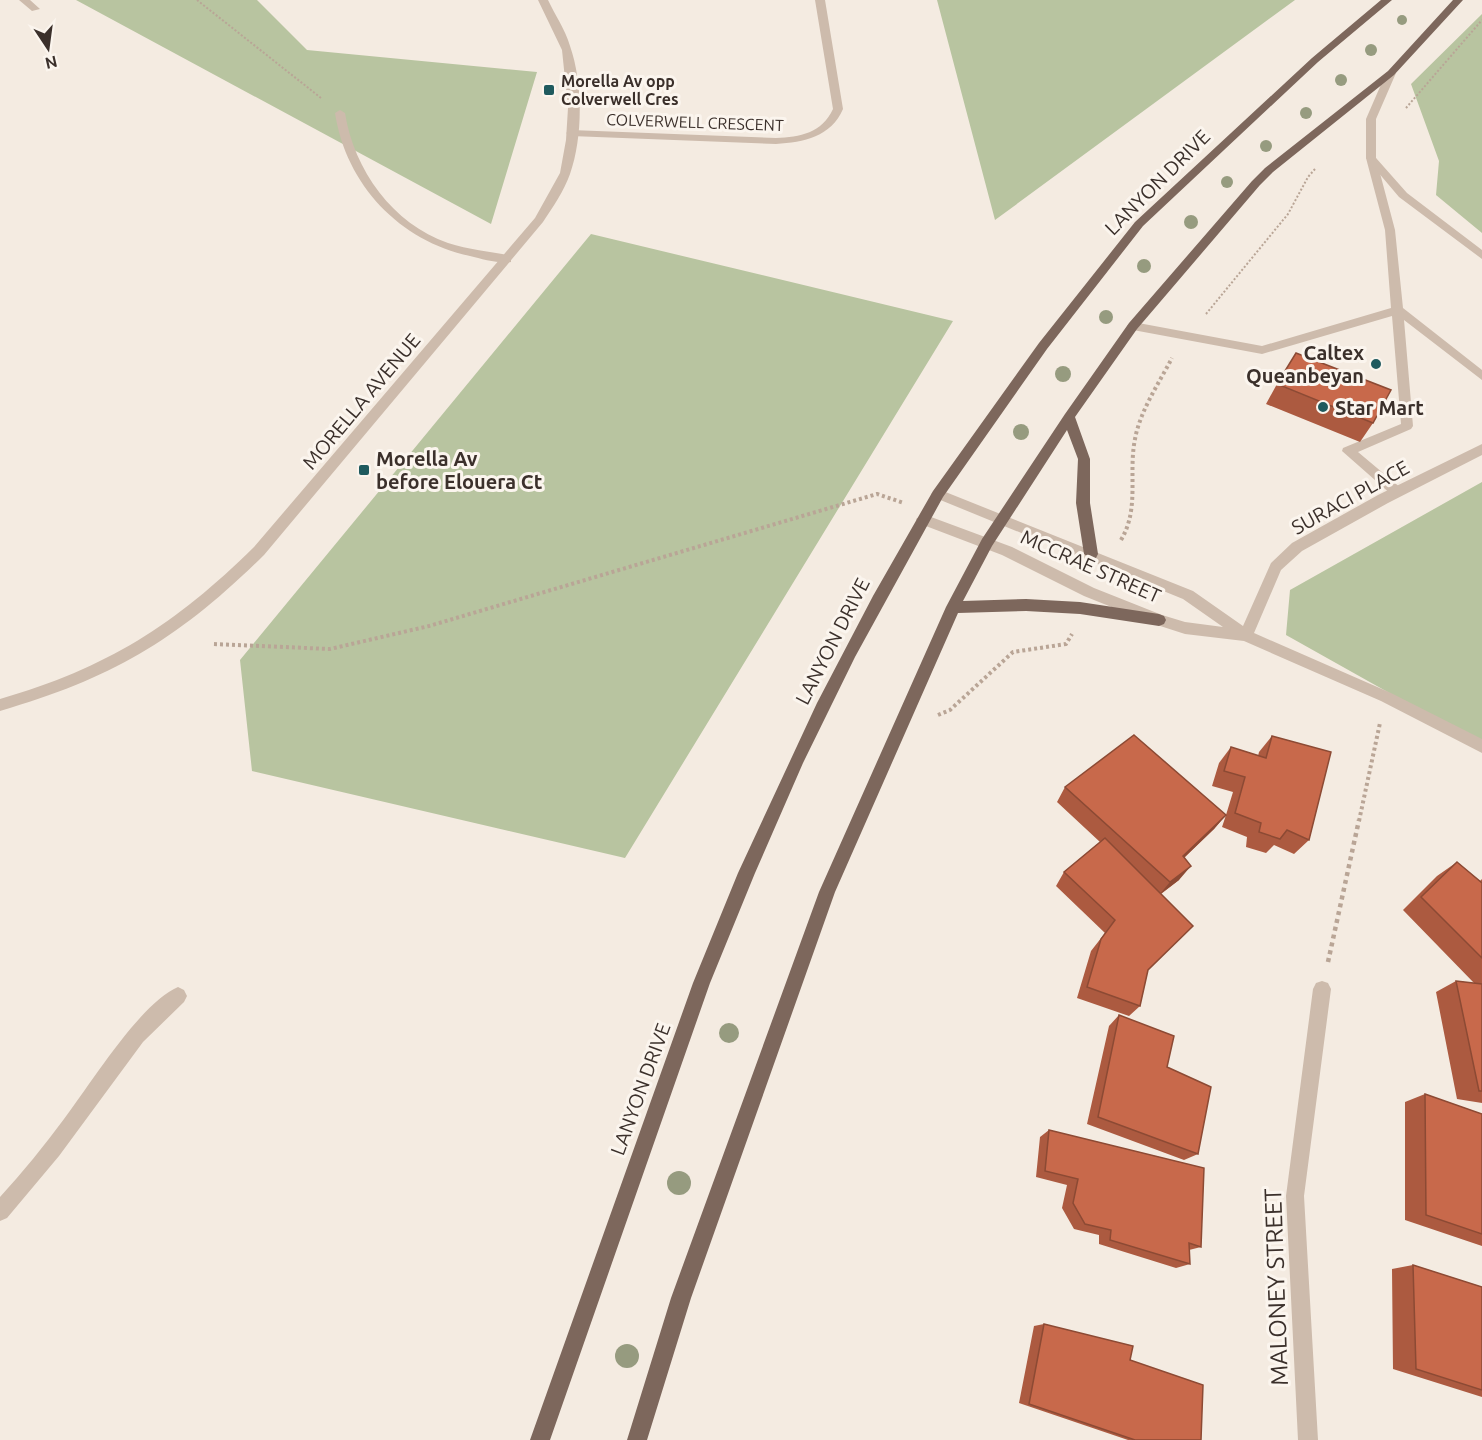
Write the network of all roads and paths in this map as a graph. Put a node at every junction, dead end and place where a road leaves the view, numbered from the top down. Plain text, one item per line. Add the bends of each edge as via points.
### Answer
1 (24, 0) edge
2 (197, 0) edge
3 (543, 0) edge
4 (820, 0) edge
5 (1387, 0) edge
6 (1458, 0) edge
7 (34, 9) dead end
8 (1482, 20) edge
9 (1390, 73) junction
10 (339, 113) joint
11 (571, 133) junction
12 (1371, 140) junction
13 (1371, 158) junction
14 (1322, 161) dead end
15 (1482, 255) edge
16 (507, 259) junction
17 (1398, 310) junction
18 (1133, 326) junction
19 (1188, 337) junction
20 (1482, 376) edge
21 (1069, 417) junction
22 (1482, 449) edge
23 (1397, 492) junction
24 (938, 494) junction
25 (925, 515) junction
26 (1004, 519) junction
27 (987, 543) junction
28 (1091, 554) junction
29 (1107, 562) junction
30 (953, 607) junction
31 (1080, 608) junction
32 (1159, 620) junction
33 (1246, 636) junction
34 (213, 644) dead end
35 (1386, 697) junction
36 (0, 705) edge
37 (900, 729) junction
38 (1482, 746) edge
39 (1322, 989) joint
40 (178, 996) dead end
41 (0, 1211) edge
42 (540, 1440) edge
43 (637, 1440) edge
44 (1308, 1440) edge

1 - 7 street
2 - 10 path
3 - 11 street, MORELLA AVENUE via 567,50
4 - 11 street, COLVERWELL CRESCENT via 838,109 835,119 820,132 776,141
5 - 24 main road, LANYON DRIVE via 1315,60 1139,224 1043,346
6 - 9 main road
8 - 12 path via 1395,123 1394,140
9 - 12 street via 1371,119
9 - 18 main road via 1269,170
10 - 16 street via 349,152 382,202 407,226 434,242
11 - 16 street, MORELLA AVENUE via 567,166 556,194
12 - 13 street
13 - 15 street via 1403,195
13 - 17 street via 1390,230
14 - 19 path via 1308,177 1288,214
16 - 36 street, MORELLA AVENUE via 259,551 223,588 183,621 117,661 78,680
17 - 19 street via 1263,350
17 - 20 street
17 - 23 street via 1407,426 1348,452
18 - 19 street
18 - 21 main road
19 - 29 path via 1172,357 1135,437 1128,531
21 - 26 main road
21 - 28 main road via 1084,459 1083,503
22 - 23 street, SURACI PLACE
23 - 33 street, SURACI PLACE via 1297,547 1276,567
24 - 25 main road, LANYON DRIVE
24 - 26 street, MCCRAE STREET
25 - 27 street, MCCRAE STREET
25 - 34 path via 877,494 429,626 330,649
25 - 42 main road, LANYON DRIVE via 859,632 722,932 605,1248
26 - 27 main road
26 - 28 street, MCCRAE STREET
27 - 30 main road
27 - 32 street, MCCRAE STREET via 1089,592
28 - 29 street, MCCRAE STREET
29 - 33 street, MCCRAE STREET via 1188,595
30 - 31 main road
30 - 37 main road
31 - 32 main road
31 - 37 path via 1076,628 1066,644 1013,652 950,710
32 - 33 street, MCCRAE STREET via 1185,628
33 - 35 street, MCCRAE STREET
35 - 38 street, MCCRAE STREET
35 - 39 path
37 - 43 main road via 827,892 681,1298
39 - 44 street, MALONEY STREET via 1294,1196
40 - 41 street via 136,1035 48,1155

